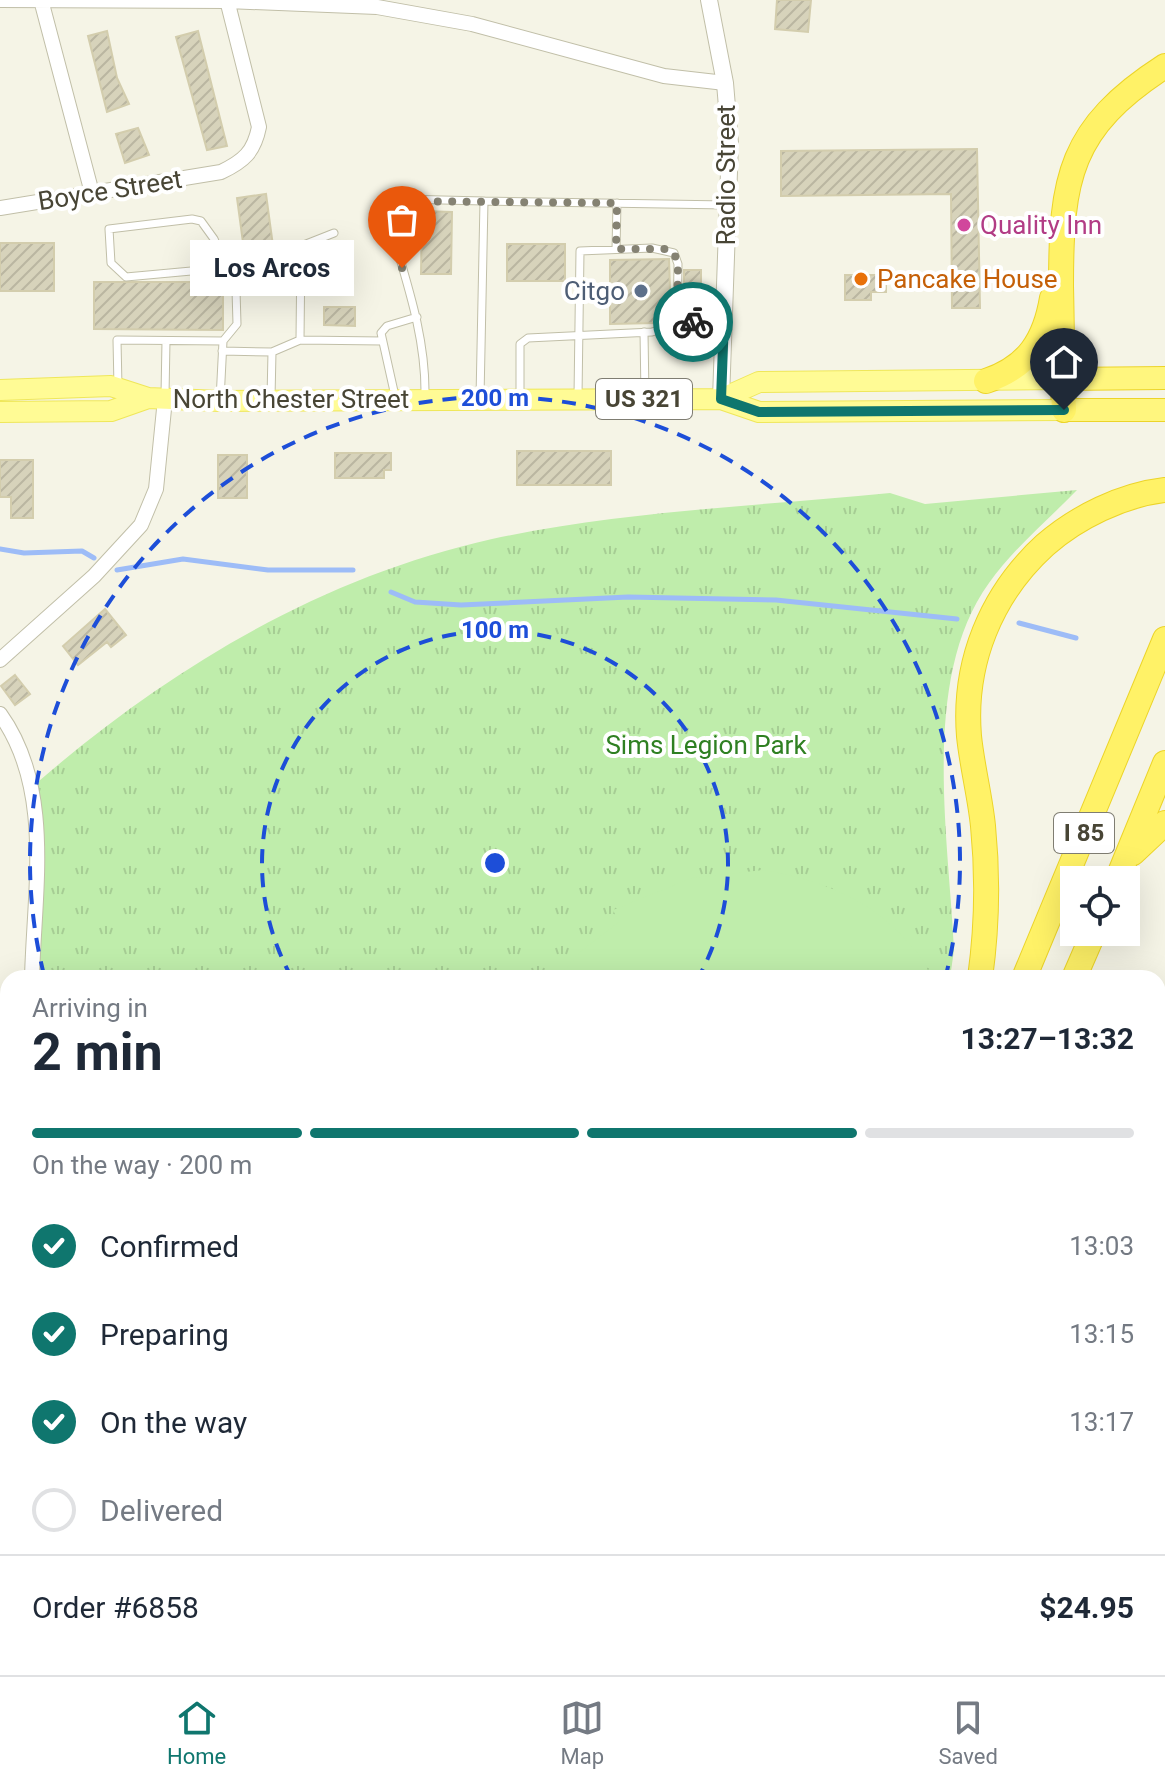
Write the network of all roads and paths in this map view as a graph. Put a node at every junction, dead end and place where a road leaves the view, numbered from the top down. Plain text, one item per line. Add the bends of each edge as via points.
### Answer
1 (0, 0) edge
2 (41, 0) edge
3 (709, 0) edge
4 (227, 1) edge
5 (1165, 66) edge
6 (725, 83) junction
7 (92, 193) junction
8 (484, 201) junction
9 (617, 203) junction
10 (729, 205) junction
11 (0, 208) edge
12 (334, 233) dead end
13 (1061, 244) junction
14 (652, 248) junction
15 (620, 249) junction
16 (625, 260) dead end
17 (652, 260) dead end
18 (224, 268) junction
19 (417, 317) junction
20 (724, 319) junction
21 (677, 325) junction
22 (650, 329) junction
23 (580, 333) junction
24 (300, 340) junction
25 (166, 341) junction
26 (223, 341) junction
27 (382, 341) junction
28 (222, 351) junction
29 (272, 352) junction
30 (1165, 378) edge
31 (1062, 379) junction
32 (986, 381) junction
33 (0, 390) edge
34 (118, 390) junction
35 (157, 398) junction
36 (425, 399) junction
37 (480, 399) junction
38 (520, 399) junction
39 (578, 399) junction
40 (645, 399) junction
41 (721, 399) junction
42 (396, 400) junction
43 (220, 401) junction
44 (271, 401) junction
45 (1064, 410) junction
46 (1165, 410) edge
47 (0, 412) edge
48 (1165, 490) edge
49 (1165, 639) edge
50 (0, 660) edge
51 (0, 714) edge
52 (1165, 763) edge
53 (1165, 823) edge
54 (1123, 866) edge
55 (1125, 866) edge
56 (1088, 946) edge
57 (32, 970) edge
58 (980, 970) edge
59 (1027, 970) edge
60 (1077, 970) edge

1 - 2 street
2 - 4 street
2 - 7 street
3 - 6 street, Radio Street
4 - 6 street via 416,13 664,76
4 - 7 street, Boyce Street via 259,127 256,146 241,163 221,172
5 - 13 highway via 1118,100 1085,141 1064,195
6 - 10 street, Radio Street
7 - 11 street, Boyce Street
8 - 9 lane
8 - 19 lane via 392,201 388,218
8 - 37 lane
9 - 10 lane
9 - 15 lane
10 - 20 street, Radio Street
12 - 24 lane via 301,246
13 - 31 highway
13 - 32 highway via 1040,341 1015,368
14 - 15 lane
14 - 17 lane
14 - 21 lane via 674,253 678,264
15 - 16 lane
15 - 23 lane via 580,251
18 - 18 lane via 201,221 109,229 111,263 126,277
18 - 26 lane via 236,290 237,324
19 - 27 lane via 383,329
19 - 36 lane
20 - 21 lane
20 - 41 street, Radio Street
21 - 22 lane
22 - 23 lane
22 - 40 lane
23 - 38 lane via 523,341
23 - 39 lane
24 - 27 lane
24 - 29 lane
25 - 26 lane
25 - 34 lane via 117,340
25 - 35 lane
26 - 28 lane
27 - 42 lane
28 - 29 lane
28 - 43 lane
29 - 44 lane
30 - 31 highway, North Chester Street / US 321
31 - 32 main road, North Chester Street / US 321
31 - 45 highway
32 - 41 main road, North Chester Street / US 321 via 759,382
33 - 34 main road, North Chester Street / US 321
34 - 35 main road, North Chester Street / US 321
35 - 43 main road, North Chester Street / US 321
35 - 47 main road, North Chester Street / US 321 via 111,411
35 - 50 street via 160,468 141,525 94,576
36 - 37 main road, North Chester Street / US 321
36 - 42 main road, North Chester Street / US 321
37 - 38 main road, North Chester Street / US 321
38 - 39 main road, North Chester Street / US 321
39 - 40 main road, North Chester Street / US 321
40 - 41 main road, North Chester Street / US 321
41 - 45 main road, North Chester Street / US 321 via 759,412
42 - 44 main road, North Chester Street / US 321
43 - 44 main road, North Chester Street / US 321
45 - 46 highway, North Chester Street / US 321
48 - 58 highway via 1110,506 1052,539 1015,577 984,630 972,670 968,715 985,848
49 - 59 highway, I 85
51 - 57 street via 27,762 36,805
52 - 54 highway, I 85
53 - 55 highway
56 - 60 highway

